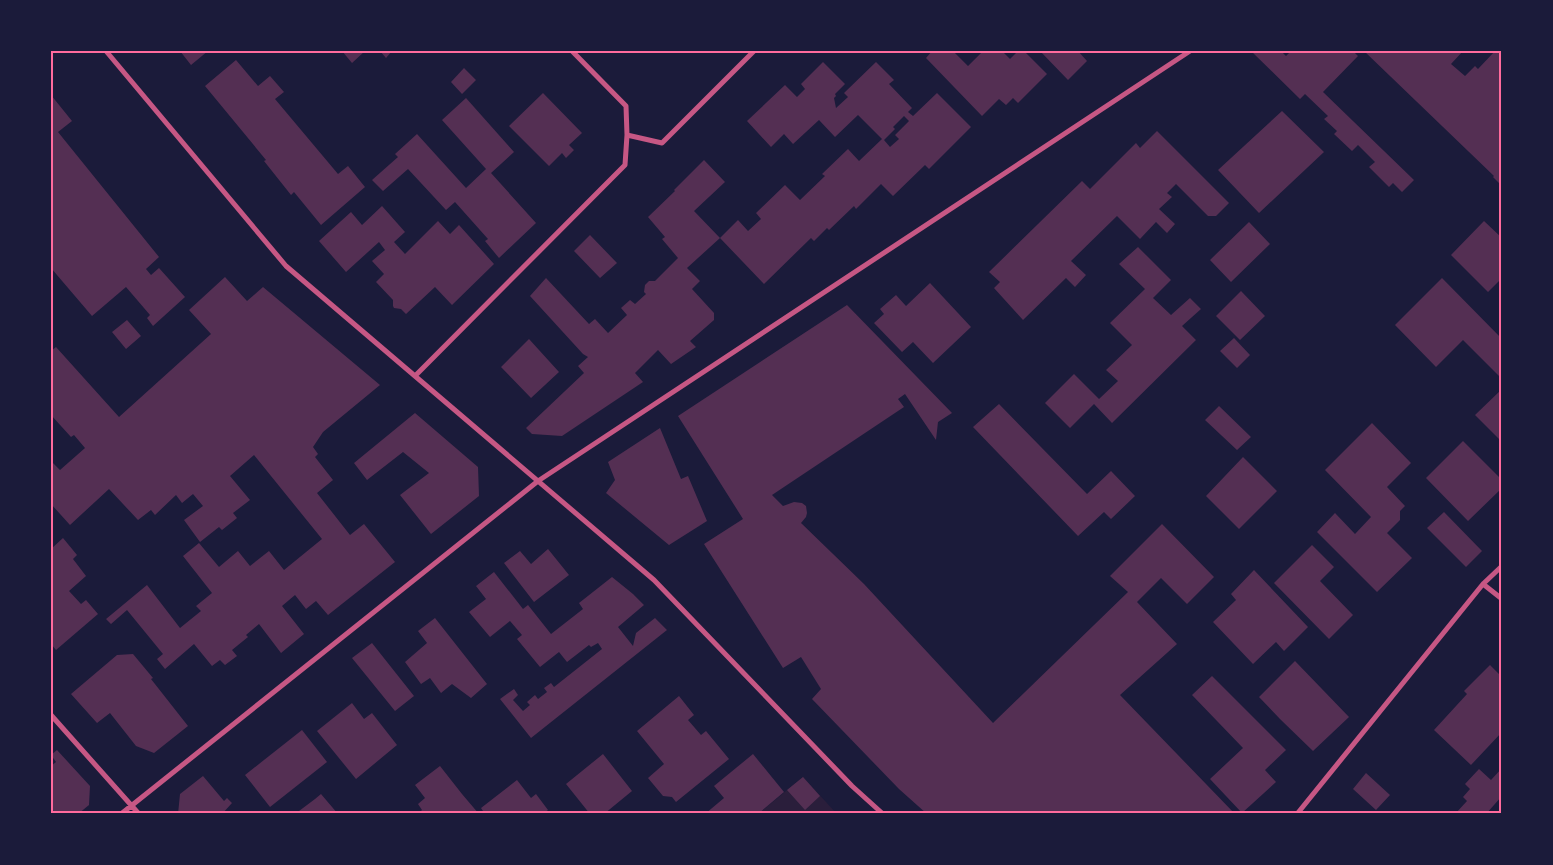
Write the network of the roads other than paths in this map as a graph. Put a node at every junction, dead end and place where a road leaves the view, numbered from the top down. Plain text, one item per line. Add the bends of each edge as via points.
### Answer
1 (106, 51) edge
2 (572, 51) edge
3 (754, 51) edge
4 (1190, 51) edge
5 (627, 135) junction
6 (415, 376) junction
7 (538, 481) junction
8 (1502, 566) edge
9 (1483, 584) junction
10 (1502, 599) edge
11 (51, 715) edge
12 (132, 805) junction
13 (121, 814) edge
14 (139, 814) edge
15 (883, 814) edge
16 (1297, 814) edge

1 - 6 street via 286,266
2 - 5 street via 626,106
3 - 5 street via 662,143
4 - 7 street
5 - 6 street via 625,166
6 - 7 street
7 - 12 street
7 - 15 street via 654,580 852,786
8 - 9 street
9 - 10 street
9 - 16 street
11 - 12 street
12 - 13 street
12 - 14 street

